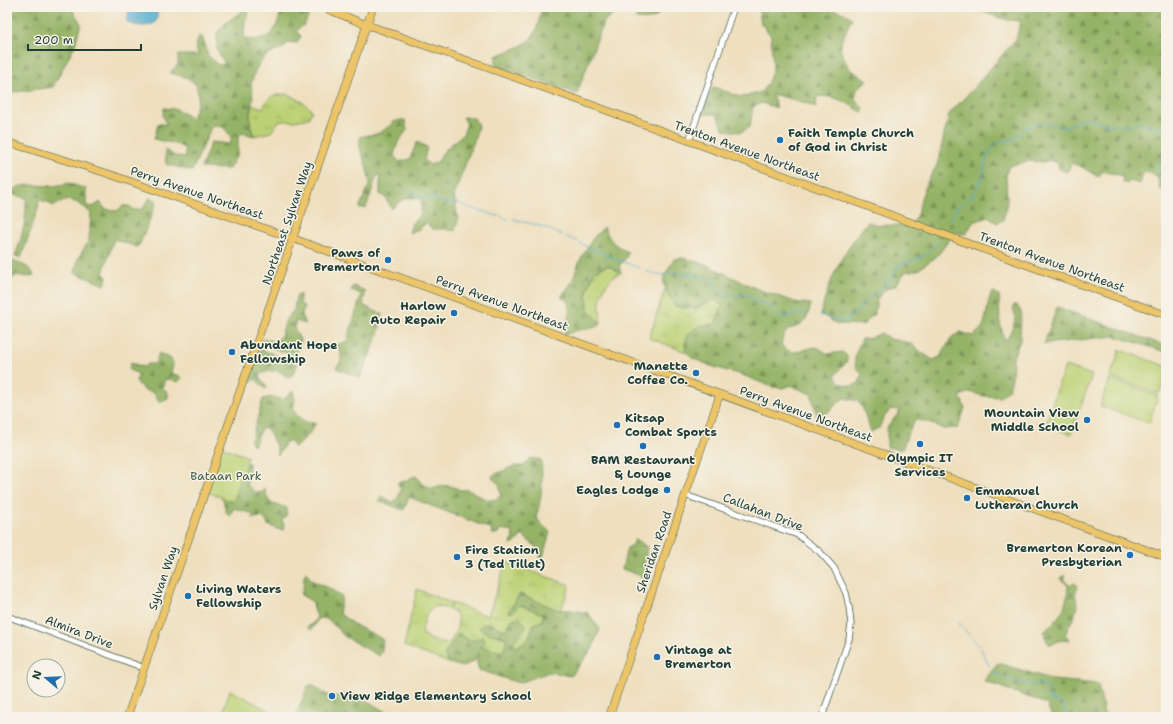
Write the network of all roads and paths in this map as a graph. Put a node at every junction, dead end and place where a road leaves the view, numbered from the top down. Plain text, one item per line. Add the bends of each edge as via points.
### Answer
1 (322, 7) edge
2 (373, 7) edge
3 (734, 7) edge
4 (367, 25) junction
5 (689, 141) junction
6 (7, 142) edge
7 (293, 239) junction
8 (1166, 315) edge
9 (720, 394) junction
10 (220, 446) joint
11 (685, 495) junction
12 (1166, 557) edge
13 (7, 616) edge
14 (144, 668) junction
15 (127, 717) edge
16 (608, 717) edge
17 (822, 717) edge

1 - 4 main road, Trenton Avenue Northeast
2 - 4 main road, Northeast Sylvan Way
3 - 5 street
4 - 5 main road, Trenton Avenue Northeast
4 - 7 main road, Northeast Sylvan Way
5 - 8 main road, Trenton Avenue Northeast
6 - 7 main road, Perry Avenue Northeast
7 - 9 main road, Perry Avenue Northeast
7 - 10 main road, Northeast Sylvan Way
9 - 11 main road, Sheridan Road
9 - 12 main road, Perry Avenue Northeast
10 - 14 main road, Sylvan Way
11 - 16 main road, Sheridan Road
11 - 17 street, Callahan Drive via 798,536 820,552 834,568 846,593 851,624
13 - 14 street, Almira Drive
14 - 15 main road, Sylvan Way

